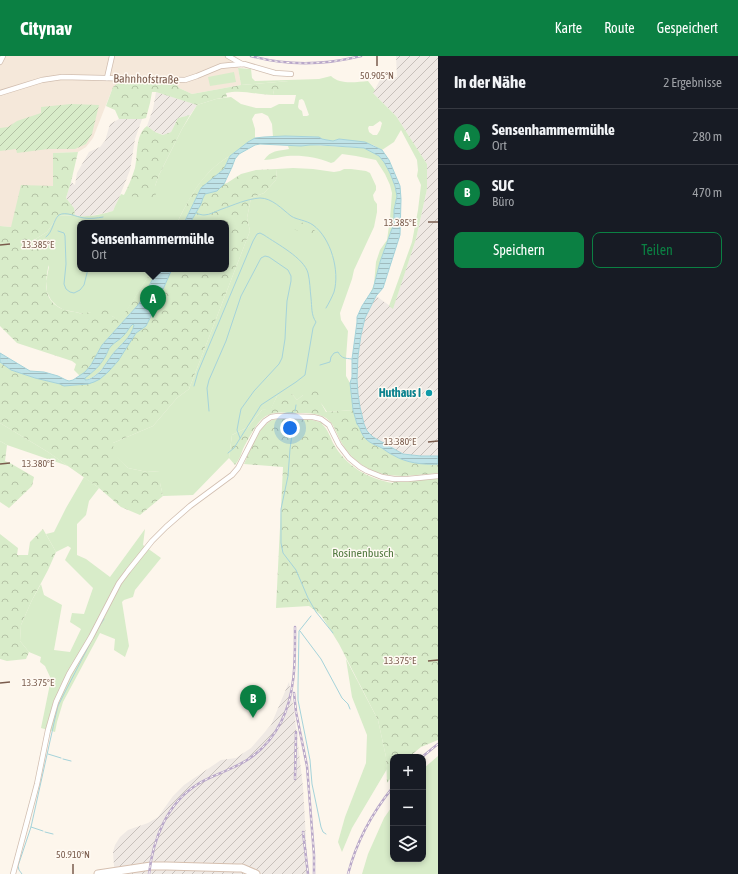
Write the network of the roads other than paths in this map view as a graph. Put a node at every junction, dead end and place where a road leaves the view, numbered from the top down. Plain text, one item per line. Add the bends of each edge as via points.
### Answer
1 (3, 56) edge
2 (112, 56) edge
3 (228, 56) edge
4 (0, 62) edge
5 (244, 64) junction
6 (291, 74) dead end
7 (107, 78) junction
8 (0, 93) edge
9 (438, 476) edge
10 (13, 874) edge
11 (98, 874) edge
12 (256, 874) edge

1 - 4 street
2 - 7 street
3 - 5 street
5 - 6 street, Bahnhofstraße via 275,73
5 - 7 street, Bahnhofstraße via 220,66 185,80
7 - 8 street, Bahnhofstraße via 62,77 42,80
9 - 10 street via 394,479 367,471 349,458 329,426 321,419 278,416 264,421 232,475 166,527 119,583 56,702
11 - 12 main road via 167,866 242,868

